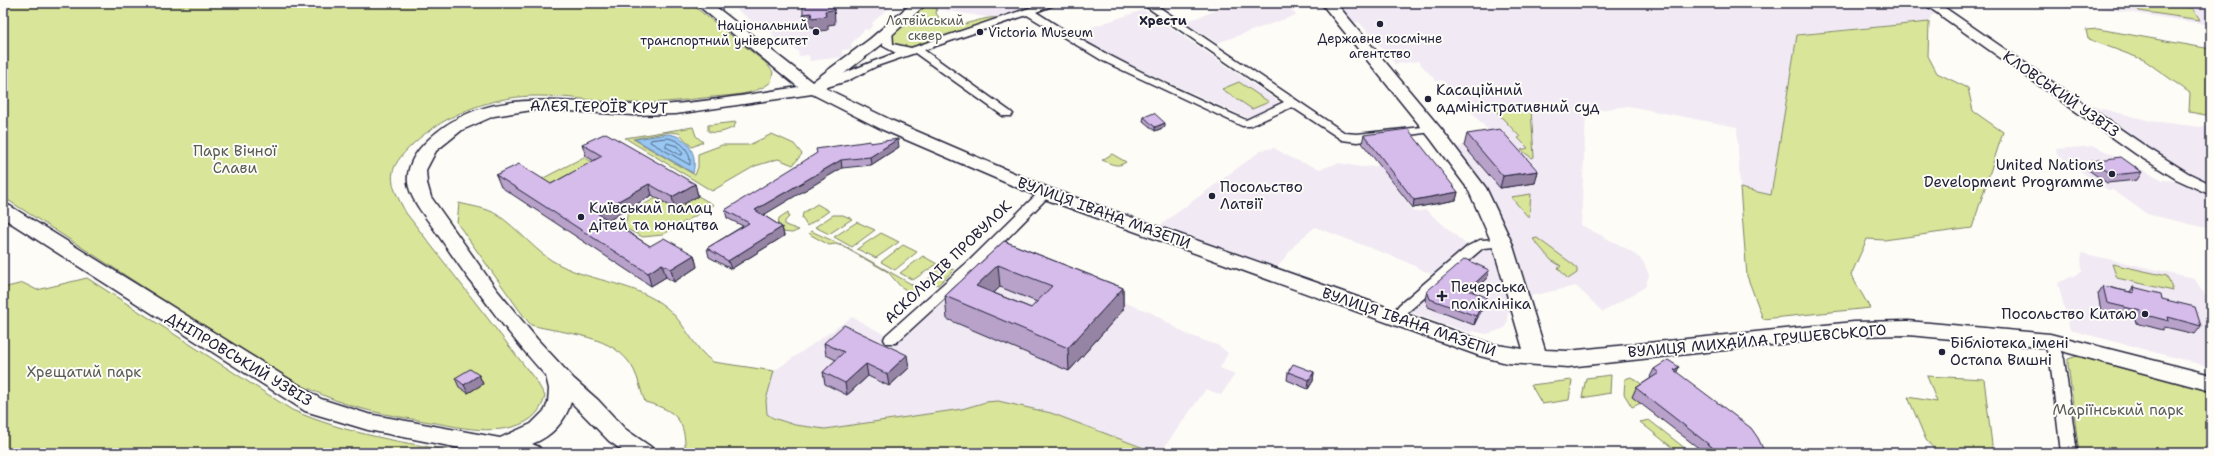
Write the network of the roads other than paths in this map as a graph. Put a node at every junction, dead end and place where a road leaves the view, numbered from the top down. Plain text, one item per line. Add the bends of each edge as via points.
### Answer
1 (702, 3) edge
2 (920, 3) edge
3 (1054, 3) edge
4 (1146, 3) edge
5 (1328, 3) edge
6 (1929, 3) edge
7 (1027, 11) junction
8 (888, 31) junction
9 (916, 50) junction
10 (775, 60) junction
11 (850, 64) junction
12 (813, 88) junction
13 (740, 101) junction
14 (1293, 102) junction
15 (713, 104) junction
16 (858, 111) junction
17 (1007, 114) dead end
18 (1432, 129) junction
19 (2211, 190) edge
20 (1045, 193) junction
21 (3, 210) edge
22 (1502, 243) junction
23 (1397, 317) junction
24 (891, 339) dead end
25 (2050, 341) junction
26 (1537, 358) junction
27 (556, 374) junction
28 (2211, 383) edge
29 (500, 448) junction
30 (531, 453) edge
31 (643, 453) edge
32 (2069, 453) edge

1 - 10 main road, ВУЛИЦЯ ІВАНА МАЗЕПИ
2 - 8 main road
3 - 7 street
4 - 14 street
5 - 18 main road
6 - 19 street, КЛОВСЬКИЙ УЗВІЗ via 2136,146 2194,183
7 - 9 street
7 - 14 street via 1053,30 1117,66 1246,124
8 - 9 street via 887,43 892,48
8 - 11 main road
9 - 12 street
9 - 17 street
10 - 11 main road via 803,74 835,70
10 - 12 main road, ВУЛИЦЯ ІВАНА МАЗЕПИ via 802,83
10 - 13 main road via 777,72 772,87
11 - 12 main road
12 - 13 main road, АЛЕЯ ГЕРОЇВ КРУТ
12 - 16 main road, ВУЛИЦЯ ІВАНА МАЗЕПИ
13 - 15 main road, АЛЕЯ ГЕРОЇВ КРУТ
14 - 18 street via 1342,136 1357,138
15 - 16 main road via 802,101
15 - 27 main road, АЛЕЯ ГЕРОЇВ КРУТ via 642,110 556,104 505,109 460,124 434,143 421,160 416,184 422,196 489,294
16 - 20 main road, ВУЛИЦЯ ІВАНА МАЗЕПИ
18 - 22 main road via 1478,188
20 - 23 main road, ВУЛИЦЯ ІВАНА МАЗЕПИ
20 - 24 street, АСКОЛЬДІВ ПРОВУЛОК via 975,263
21 - 29 main road, ДНІПРОВСЬКИЙ УЗВІЗ via 226,352 313,404 368,422
22 - 23 street via 1480,244 1404,308
22 - 26 main road
23 - 26 main road, ВУЛИЦЯ ІВАНА МАЗЕПИ via 1488,351
25 - 26 main road, ВУЛИЦЯ МИХАЙЛА ГРУШЕВСЬКОГО via 1879,327 1575,358
25 - 28 main road, ВУЛИЦЯ МИХАЙЛА ГРУШЕВСЬКОГО
25 - 32 street via 2057,359
27 - 29 main road via 561,388 560,406 556,415 534,434
27 - 31 main road, АЛЕЯ ГЕРОЇВ КРУТ via 617,436
29 - 30 main road, ДНІПРОВСЬКИЙ УЗВІЗ

